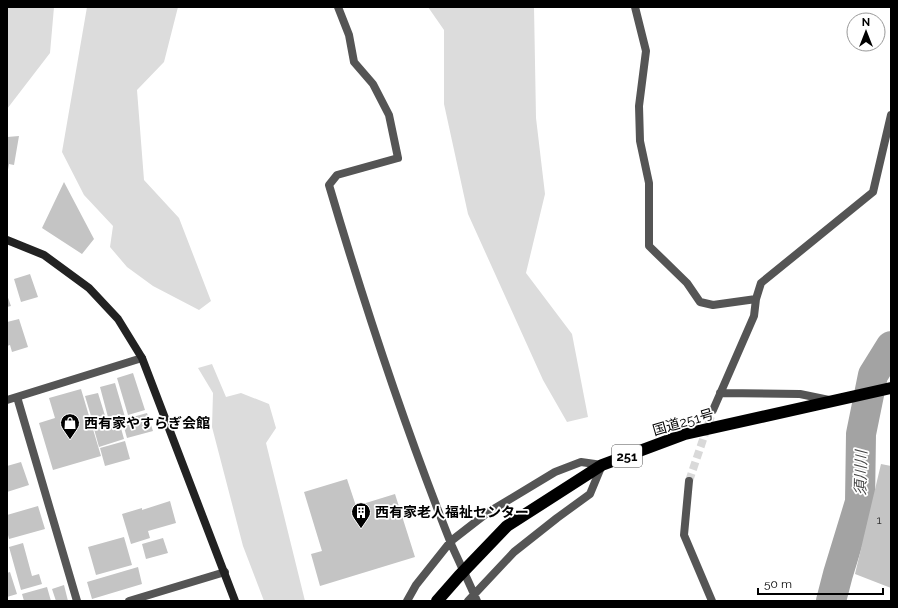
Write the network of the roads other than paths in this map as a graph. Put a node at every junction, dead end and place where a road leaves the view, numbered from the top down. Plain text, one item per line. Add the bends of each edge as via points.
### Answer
1 (338, 7) edge
2 (635, 7) edge
3 (891, 115) edge
4 (7, 240) edge
5 (756, 299) junction
6 (142, 358) junction
7 (891, 388) edge
8 (720, 393) junction
9 (16, 397) junction
10 (7, 400) edge
11 (832, 401) junction
12 (713, 410) tunnel mouth
13 (602, 465) junction
14 (689, 481) tunnel mouth
15 (452, 544) junction
16 (225, 572) junction
17 (475, 598) edge
18 (76, 601) edge
19 (129, 601) edge
20 (235, 601) edge
21 (407, 601) edge
22 (437, 601) edge
23 (468, 601) edge
24 (712, 601) edge

1 - 15 street via 350,35 354,62 373,84 389,115 398,158 337,175 329,185 356,275 423,471
2 - 5 street via 646,51 639,106 640,141 649,183 649,246 687,282 700,302 713,305
3 - 5 street via 873,192 761,283
4 - 6 street via 44,255 89,288 118,319
5 - 8 street via 754,316
6 - 9 street
6 - 16 street
7 - 11 highway, 国道251号 / 251
8 - 11 street via 800,394
8 - 12 street
9 - 10 street
9 - 18 street
11 - 13 highway, 国道251号 / 251 via 685,434
13 - 15 street via 581,462 555,472 487,513
13 - 17 street via 590,494 514,552
13 - 22 highway, 国道251号 / 251 via 507,526
14 - 24 street via 684,535
15 - 17 street
15 - 21 street via 416,585
16 - 19 street
16 - 20 street
17 - 23 street

